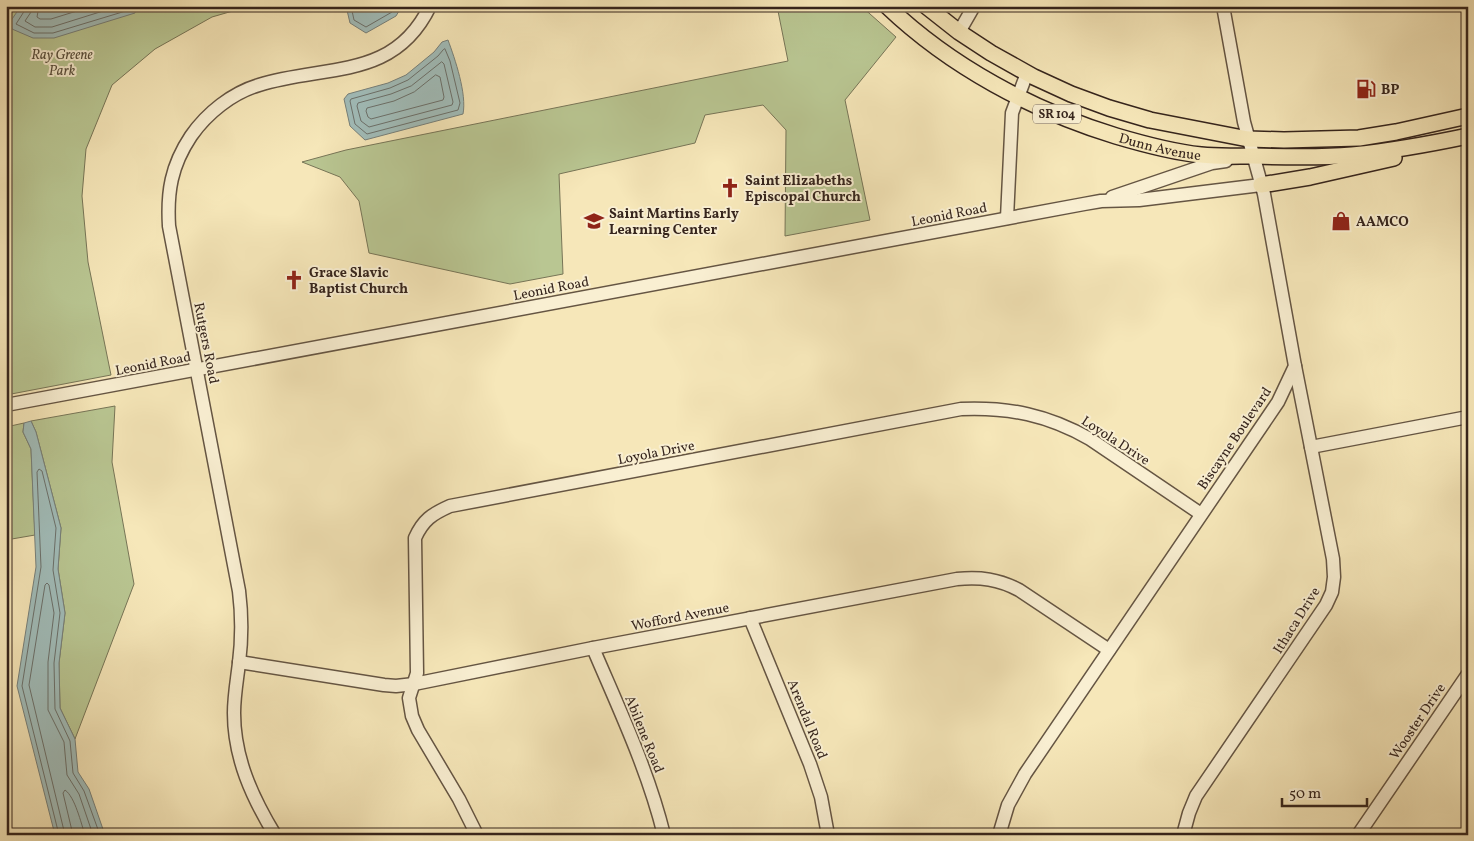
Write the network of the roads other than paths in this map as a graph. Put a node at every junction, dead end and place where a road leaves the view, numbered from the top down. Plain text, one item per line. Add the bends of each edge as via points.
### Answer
1 (430, 6) edge
2 (887, 6) edge
3 (926, 6) edge
4 (974, 6) edge
5 (1222, 6) edge
6 (958, 32) junction
7 (1027, 73) junction
8 (1018, 96) junction
9 (1468, 116) edge
10 (1463, 137) edge
11 (1248, 138) junction
12 (1253, 156) junction
13 (1261, 185) junction
14 (1101, 201) junction
15 (1007, 218) junction
16 (1295, 366) junction
17 (196, 370) junction
18 (6, 406) edge
19 (1468, 417) edge
20 (1311, 446) junction
21 (1201, 514) junction
22 (750, 618) junction
23 (593, 648) junction
24 (1109, 650) junction
25 (239, 662) junction
26 (1468, 674) edge
27 (414, 684) junction
28 (275, 835) edge
29 (477, 835) edge
30 (664, 835) edge
31 (828, 835) edge
32 (999, 835) edge
33 (1183, 835) edge
34 (1358, 835) edge

1 - 17 street, Rutgers Road via 419,26 390,52 356,66 274,81 242,92 209,115 184,147 169,186 168,226
2 - 8 main road, Dunn Avenue / SR 104 via 955,60
3 - 6 main road, Dunn Avenue / SR 104
4 - 6 street
5 - 11 street
6 - 7 main road, Dunn Avenue / SR 104
7 - 8 street
7 - 11 main road, Dunn Avenue / SR 104 via 1072,94 1150,120
8 - 12 main road, Dunn Avenue / SR 104 via 1075,122 1141,143 1200,155
8 - 15 street via 1012,113
9 - 11 main road, Dunn Avenue / SR 104 via 1359,138
10 - 12 main road, Dunn Avenue / SR 104 via 1352,155
10 - 13 main road via 1439,148
11 - 12 street
12 - 13 street
12 - 14 street, Leonid Road via 1212,163
13 - 14 street, Leonid Road via 1139,200
13 - 16 street
14 - 15 street, Leonid Road
15 - 17 street, Leonid Road
16 - 20 street, Ithaca Drive
16 - 21 street, Biscayne Boulevard via 1278,402
17 - 18 street, Leonid Road
17 - 25 street, Rutgers Road via 239,591 242,624
19 - 20 street
20 - 33 street, Ithaca Drive via 1333,560 1332,592 1294,654 1196,796
21 - 24 street, Biscayne Boulevard
21 - 27 street, Loyola Drive via 1073,429 1035,415 996,409 961,410 450,506 428,518 415,538 417,673
22 - 23 street, Wofford Avenue
22 - 24 street, Wofford Avenue via 972,577 1004,583 1019,590
22 - 31 street, Arendal Road via 810,764 821,797
23 - 27 street, Wofford Avenue
23 - 30 street, Abilene Road via 642,763
24 - 32 street, Biscayne Boulevard via 1018,786
25 - 27 street, Wofford Avenue via 384,685
25 - 28 street, Rutgers Road via 234,712 239,754 252,793
26 - 34 street, Wooster Drive
27 - 29 street, Loyola Drive via 409,698 412,716

